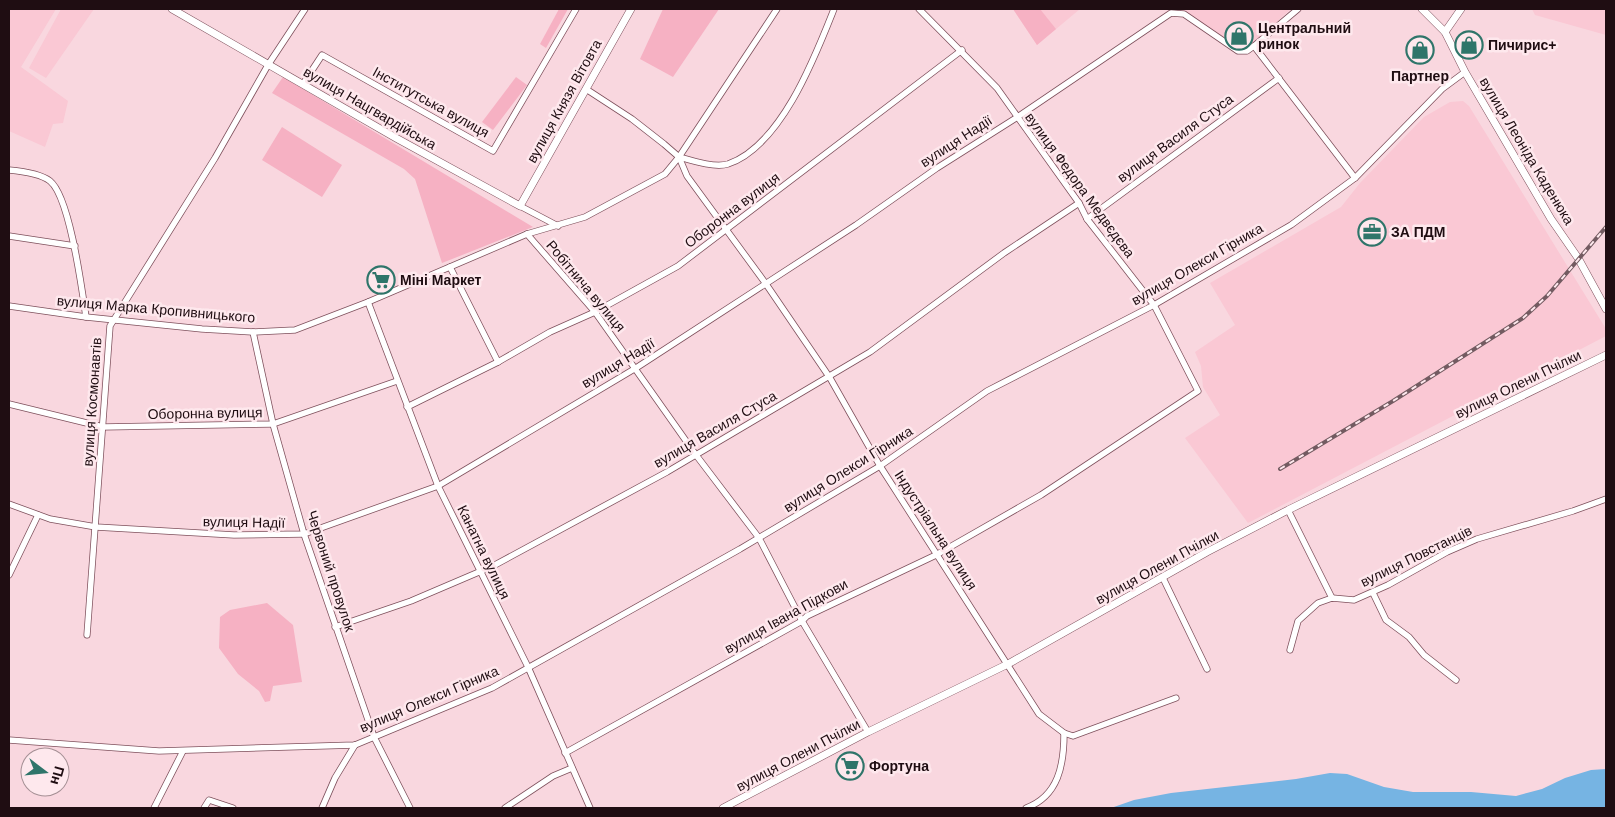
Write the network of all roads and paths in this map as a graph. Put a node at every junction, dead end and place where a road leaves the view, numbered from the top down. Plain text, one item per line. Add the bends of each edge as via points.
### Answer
1 (172, 9) edge
2 (305, 9) edge
3 (576, 9) edge
4 (631, 9) edge
5 (777, 9) edge
6 (834, 9) edge
7 (920, 9) edge
8 (1298, 9) edge
9 (1422, 9) edge
10 (1461, 9) edge
11 (1445, 32) junction
12 (1254, 46) junction
13 (962, 50) junction
14 (268, 65) junction
15 (1465, 72) junction
16 (1279, 78) junction
17 (303, 84) junction
18 (586, 89) junction
19 (1016, 118) junction
20 (679, 157) junction
21 (9, 170) edge
22 (1355, 178) junction
23 (1079, 203) junction
24 (520, 206) junction
25 (1087, 219) junction
26 (558, 226) junction
27 (726, 231) junction
28 (527, 234) junction
29 (9, 236) edge
30 (76, 246) junction
31 (450, 267) junction
32 (766, 284) junction
33 (368, 302) junction
34 (1154, 305) junction
35 (9, 306) edge
36 (1606, 309) edge
37 (595, 312) junction
38 (86, 317) junction
39 (114, 320) junction
40 (253, 332) junction
41 (1606, 355) edge
42 (498, 362) junction
43 (636, 368) junction
44 (830, 378) junction
45 (397, 381) junction
46 (1198, 392) joint
47 (9, 404) edge
48 (407, 408) junction
49 (273, 424) junction
50 (103, 427) junction
51 (696, 455) junction
52 (880, 466) junction
53 (438, 486) junction
54 (1606, 498) edge
55 (9, 504) edge
56 (1288, 510) junction
57 (38, 515) junction
58 (96, 527) junction
59 (304, 534) junction
60 (759, 538) junction
61 (936, 555) junction
62 (479, 572) junction
63 (9, 575) edge
64 (1163, 578) junction
65 (1373, 593) junction
66 (1332, 598) junction
67 (802, 621) junction
68 (335, 627) junction
69 (87, 634) dead end
70 (1290, 650) dead end
71 (1008, 664) junction
72 (528, 667) junction
73 (1207, 669) dead end
74 (1456, 680) dead end
75 (1176, 698) dead end
76 (868, 732) junction
77 (1064, 733) junction
78 (374, 737) junction
79 (9, 740) edge
80 (355, 745) junction
81 (183, 751) junction
82 (565, 753) junction
83 (572, 768) junction
84 (154, 808) edge
85 (204, 808) edge
86 (233, 808) edge
87 (322, 808) edge
88 (410, 808) edge
89 (504, 808) edge
90 (590, 808) edge
91 (723, 808) edge
92 (1026, 808) edge

1 - 14 street, вулиця Нацгвардійська
2 - 14 street, вулиця Космонавтів
3 - 17 street, Інститутська вулиця via 493,151 322,55
4 - 18 street, вулиця Князя Вітовта
5 - 20 street, вулиця Марка Кропивницького
6 - 20 street via 790,105 778,125 760,143 727,164
7 - 13 street, вулиця Федора Медвєдєва
8 - 12 street
9 - 11 street, вулиця Леоніда Каденюка
10 - 11 street
11 - 15 street, вулиця Леоніда Каденюка
12 - 16 street
12 - 19 street, вулиця Надії via 1238,51 1190,17 1175,12
13 - 19 street, вулиця Федора Медвєдєва via 996,88
13 - 27 street, Оборонна вулиця
14 - 17 street, вулиця Нацгвардійська
14 - 39 street, вулиця Космонавтів via 215,158
15 - 22 street, вулиця Олекси Гірника via 1442,88
15 - 36 street, вулиця Леоніда Каденюка
16 - 22 street
16 - 25 street, вулиця Василя Стуса
17 - 24 street, вулиця Нацгвардійська
18 - 20 street via 632,119
18 - 24 street, вулиця Князя Вітовта
19 - 23 street, вулиця Федора Медвєдєва
19 - 32 street, вулиця Надії via 936,168
20 - 26 street, вулиця Марка Кропивницького via 664,174 638,189 585,217
20 - 27 street, Індустріальна вулиця via 687,176
21 - 30 street via 49,180 57,190
22 - 34 street, вулиця Олекси Гірника via 1291,225
23 - 25 street, вулиця Федора Медвєдєва
23 - 44 street, вулиця Василя Стуса
24 - 26 street, вулиця Нацгвардійська
25 - 34 street, вулиця Федора Медвєдєва
26 - 28 street, вулиця Марка Кропивницького
27 - 32 street, Індустріальна вулиця
27 - 37 street, Оборонна вулиця via 678,266
28 - 31 street, вулиця Марка Кропивницького
28 - 37 street, Робітнича вулиця
29 - 30 street
30 - 38 street
31 - 33 street, вулиця Марка Кропивницького
31 - 42 street
32 - 43 street, вулиця Надії
32 - 44 street, Індустріальна вулиця
33 - 40 street, вулиця Марка Кропивницького via 295,330
33 - 45 street, Канатна вулиця
34 - 46 street, вулиця Федора Медвєдєва
34 - 52 street, вулиця Олекси Гірника via 987,391
35 - 38 street, вулиця Марка Кропивницького
37 - 42 street, Оборонна вулиця via 550,332
37 - 43 street, Робітнича вулиця
38 - 39 street, вулиця Марка Кропивницького
39 - 40 street, вулиця Марка Кропивницького
39 - 50 street, вулиця Космонавтів via 110,326
40 - 49 street, Червоний провулок
41 - 56 street, вулиця Олени Пчілки
42 - 48 street, Оборонна вулиця
43 - 51 street, Робітнича вулиця
43 - 53 street, вулиця Надії
44 - 51 street, вулиця Василя Стуса
44 - 52 street, Індустріальна вулиця
45 - 48 street, Канатна вулиця
45 - 49 street, Оборонна вулиця
46 - 61 street, вулиця Івана Підкови via 1041,495
47 - 50 street, Оборонна вулиця
48 - 53 street, Канатна вулиця
49 - 50 street, Оборонна вулиця
49 - 59 street, Червоний провулок
50 - 58 street, вулиця Космонавтів
51 - 60 street, Робітнича вулиця
51 - 62 street, вулиця Василя Стуса
52 - 60 street, вулиця Олекси Гірника
52 - 61 street, Індустріальна вулиця
53 - 59 street, вулиця Надії
53 - 62 street, Канатна вулиця
54 - 65 street, вулиця Повстанців via 1477,539
55 - 57 street, вулиця Надії
56 - 64 street, вулиця Олени Пчілки
56 - 66 street
57 - 58 street, вулиця Надії
57 - 63 street
58 - 59 street, вулиця Надії via 234,535
58 - 69 street, вулиця Космонавтів
59 - 68 street, Червоний провулок
60 - 67 street, Робітнича вулиця
60 - 72 street, вулиця Олекси Гірника
61 - 67 street, вулиця Івана Підкови
61 - 71 street, Індустріальна вулиця
62 - 68 street, вулиця Василя Стуса via 411,601
62 - 72 street, Канатна вулиця
64 - 71 street, вулиця Олени Пчілки
64 - 73 street
65 - 66 street, вулиця Повстанців via 1354,600
65 - 74 street via 1386,620
66 - 70 street, вулиця Повстанців via 1318,603 1301,617 1294,630
67 - 76 street, Робітнича вулиця
67 - 82 street, вулиця Івана Підкови
68 - 78 street, Червоний провулок
71 - 76 street, вулиця Олени Пчілки
71 - 77 street, Індустріальна вулиця via 1039,714
72 - 78 street, вулиця Олекси Гірника via 492,688
72 - 82 street, Канатна вулиця
75 - 77 street via 1073,736
76 - 91 street, вулиця Олени Пчілки
77 - 92 street via 1062,770 1056,783 1046,797
78 - 80 street, вулиця Олекси Гірника
78 - 88 street, Червоний провулок
79 - 81 street, вулиця Олекси Гірника
80 - 81 street, вулиця Олекси Гірника
80 - 87 street
81 - 84 street
82 - 83 street, Канатна вулиця
83 - 89 street via 553,776
83 - 90 street, Канатна вулиця
85 - 86 street via 209,800

